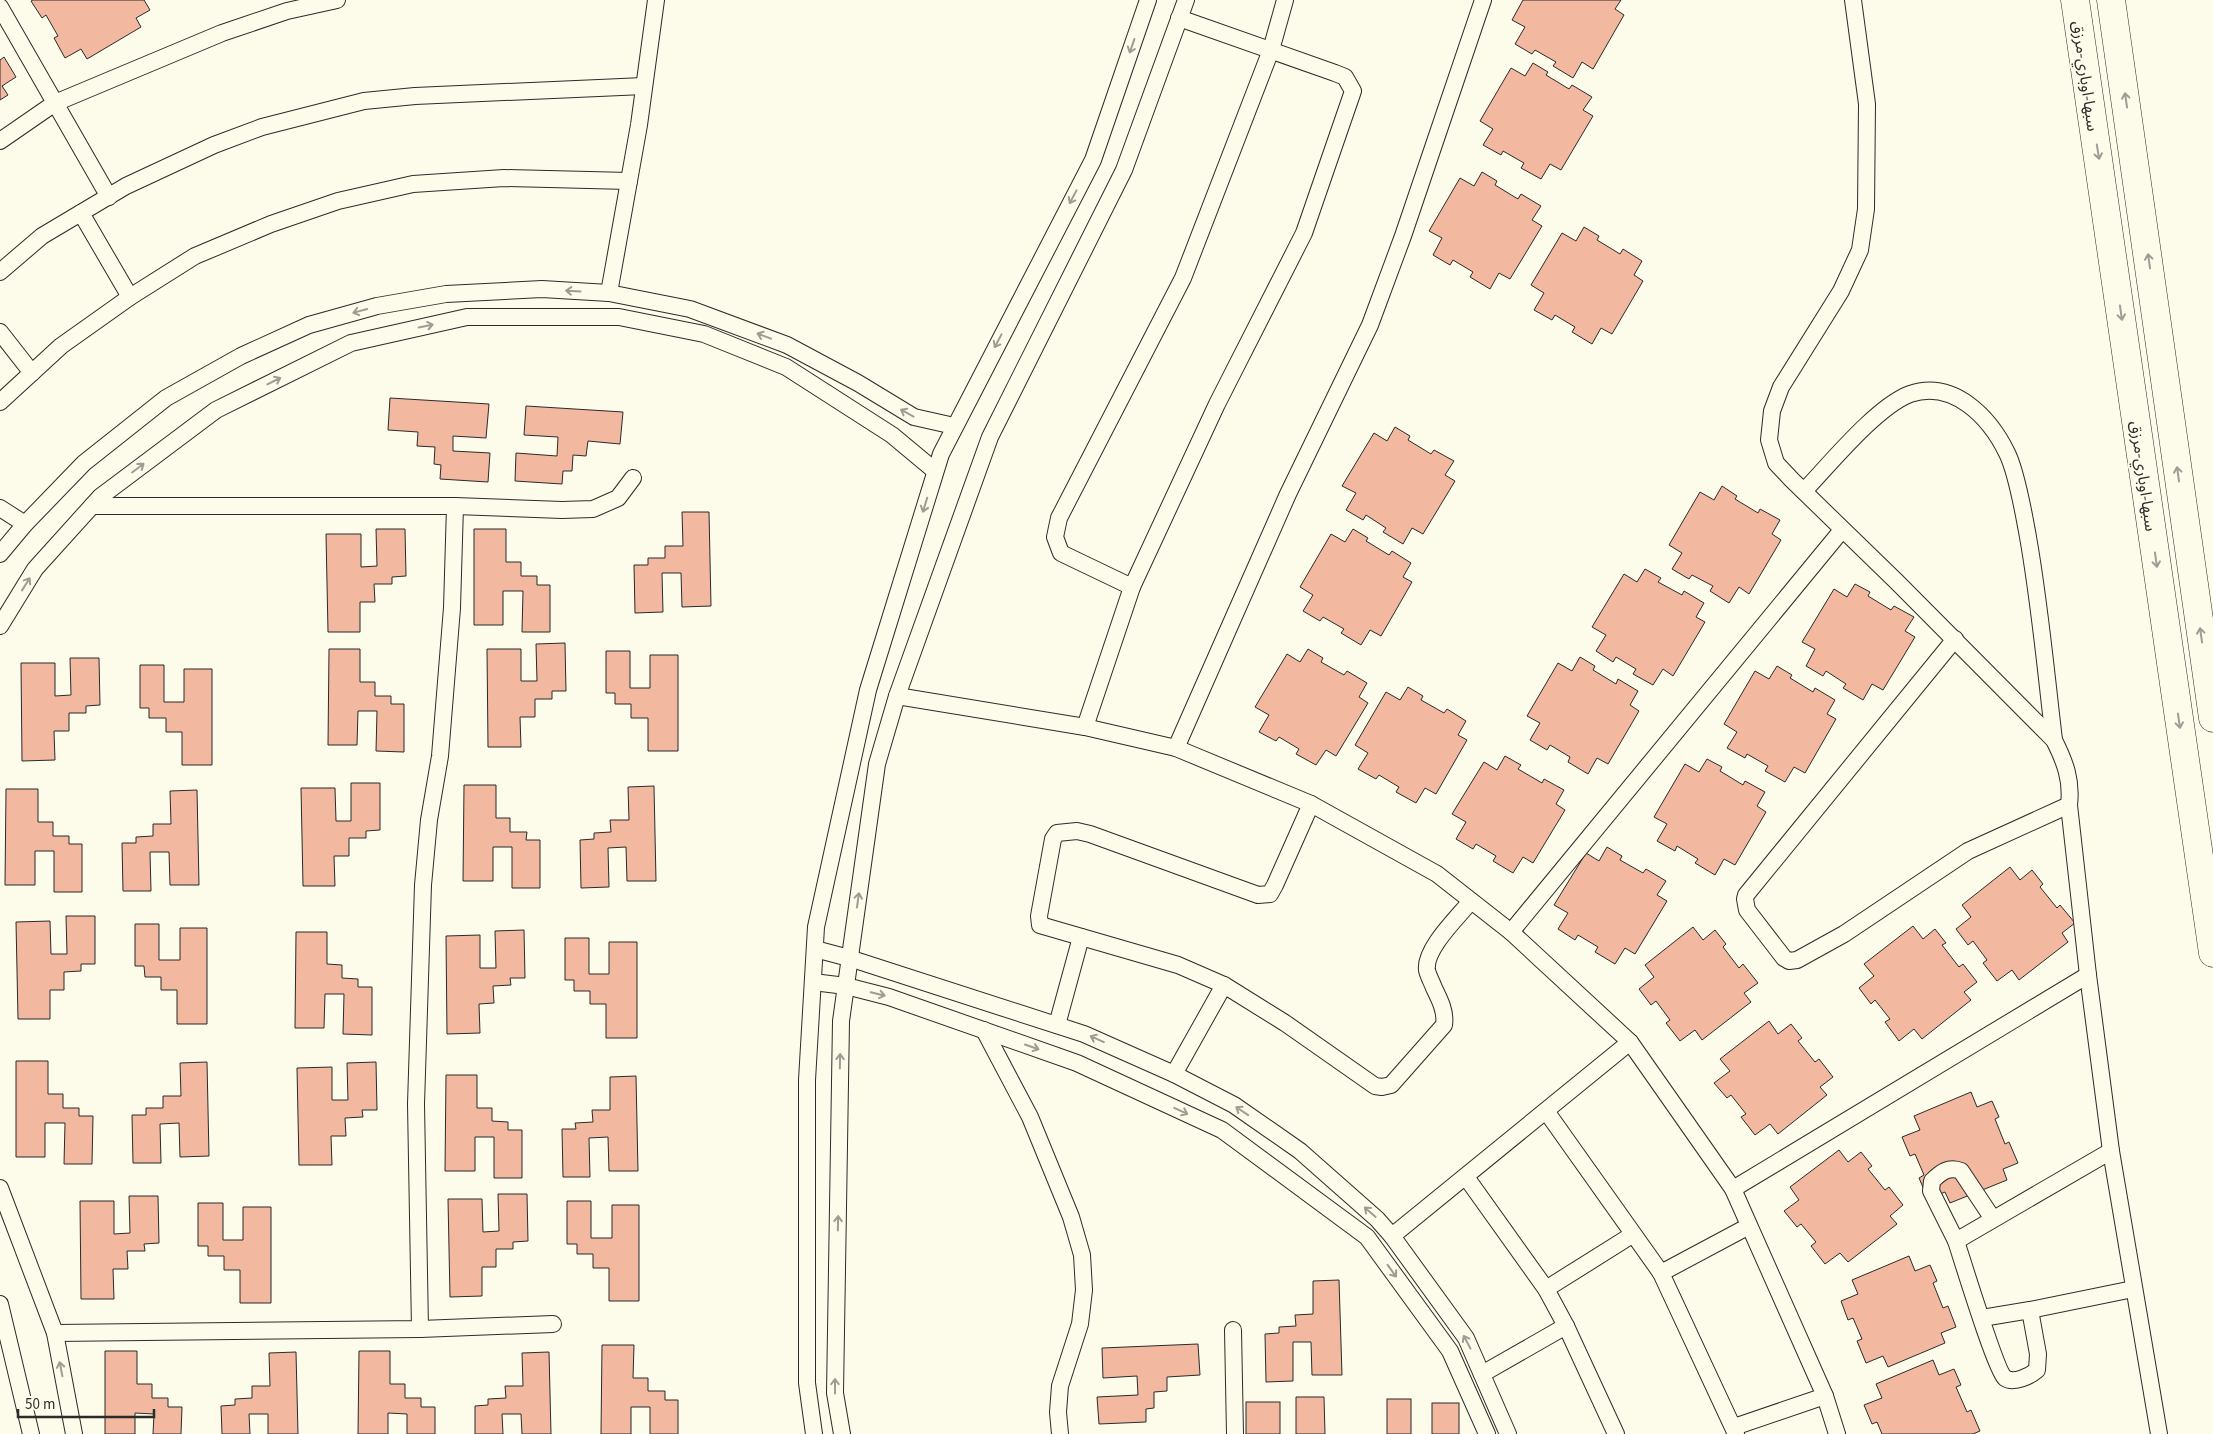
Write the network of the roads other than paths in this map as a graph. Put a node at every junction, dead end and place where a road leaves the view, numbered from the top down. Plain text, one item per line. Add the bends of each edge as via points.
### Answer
1 (337, 0) edge
2 (656, 0) edge
3 (1148, 0) edge
4 (1186, 0) edge
5 (1284, 0) edge
6 (1483, 0) edge
7 (1853, 0) edge
8 (2075, 0) edge
9 (2111, 0) edge
10 (0, 7) edge
11 (1179, 18) junction
12 (1272, 50) junction
13 (644, 86) junction
14 (55, 103) junction
15 (0, 141) edge
16 (629, 181) junction
17 (109, 197) junction
18 (81, 213) junction
19 (0, 272) edge
20 (609, 293) junction
21 (130, 297) junction
22 (0, 332) edge
23 (32, 373) junction
24 (0, 402) edge
25 (954, 426) junction
26 (934, 470) junction
27 (633, 478) dead end
28 (1804, 491) junction
29 (92, 506) junction
30 (455, 506) junction
31 (0, 508) edge
32 (25, 524) junction
33 (1842, 530) junction
34 (0, 554) edge
35 (1132, 587) junction
36 (0, 626) edge
37 (1955, 639) junction
38 (897, 696) junction
39 (2213, 718) edge
40 (1085, 727) junction
41 (2054, 740) junction
42 (1176, 748) junction
43 (1311, 804) junction
44 (2069, 804) junction
45 (1471, 901) junction
46 (1511, 932) junction
47 (1081, 937) junction
48 (815, 949) junction
49 (2213, 953) edge
50 (850, 958) junction
51 (2088, 975) junction
52 (813, 982) junction
53 (1224, 985) junction
54 (846, 986) junction
55 (1057, 1025) junction
56 (984, 1030) junction
57 (1630, 1042) junction
58 (1174, 1074) junction
59 (1546, 1110) junction
60 (2111, 1151) junction
61 (1466, 1177) junction
62 (0, 1188) edge
63 (1733, 1189) junction
64 (1993, 1219) junction
65 (1749, 1226) junction
66 (1632, 1235) junction
67 (1392, 1236) junction
68 (1956, 1241) junction
69 (1661, 1273) junction
70 (1546, 1289) junction
71 (2133, 1290) junction
72 (0, 1304) edge
73 (2030, 1310) junction
74 (1982, 1318) junction
75 (553, 1324) dead end
76 (1566, 1326) junction
77 (420, 1329) junction
78 (1233, 1330) dead end
79 (55, 1333) junction
80 (1482, 1374) junction
81 (1825, 1396) junction
82 (1735, 1430) edge
83 (31, 1434) edge
84 (74, 1434) edge
85 (814, 1434) edge
86 (842, 1434) edge
87 (1060, 1434) edge
88 (1235, 1434) edge
89 (1487, 1434) edge
90 (1508, 1434) edge
91 (1616, 1434) edge
92 (1837, 1434) edge
93 (2159, 1434) edge

1 - 14 street via 287,11 222,33
2 - 13 street
3 -> 25 street via 1093,160
4 - 11 street
5 - 12 street
6 - 42 street via 1370,325 1288,494
7 - 28 street via 1867,104 1866,209 1860,250 1840,291 1781,388 1772,411 1769,440 1776,463
8 -> 49 highway, سبها-اوباري-مرزق
39 -> 9 highway
10 - 14 street
11 - 12 street
11 - 38 street via 1124,170 990,437
12 - 35 street via 1183,278 1059,518 1055,537 1061,553
12 - 35 street via 1345,77 1353,91 1304,233 1217,404
13 - 16 street
13 - 17 street via 364,101 262,127 222,142
14 - 15 street
14 - 17 street
16 - 20 street
16 - 21 street via 504,178 422,184 338,201 271,224 195,256
17 - 18 street
18 - 19 street via 42,236
18 - 21 street
25 -> 20 street via 914,417 778,341 690,309
20 -> 32 street via 542,289 446,294 377,306 308,325 241,356 166,398 84,463
21 - 23 street via 61,346
22 - 23 street
23 - 24 street
25 - 26 street
29 -> 26 street via 216,410 351,343 467,318 619,318 704,334 786,367 892,435
26 -> 48 street via 868,690 816,927
27 - 30 street via 618,498 594,509
28 - 33 street
28 - 41 street via 1877,415 1894,402 1910,394 1928,391 1957,397 1970,404 1991,425 2008,454 2024,513
29 - 30 street
36 -> 29 street via 35,568
30 - 77 street via 452,608 423,885 416,1104
31 - 32 street
32 - 34 street
33 - 37 street
33 - 46 street
35 - 40 street
37 - 41 street
37 - 44 street via 1746,895 1747,910 1784,958 1797,960 1844,934 1968,851
38 - 40 street
50 -> 38 street via 877,764
40 - 42 street
41 - 44 street via 2070,779
42 - 43 street
43 - 45 street via 1437,874
43 - 47 street via 1275,885 1265,896 1090,834 1077,831 1057,833 1052,839 1039,922 1045,928
44 - 51 street
45 - 46 street
45 - 53 street via 1437,942 1427,964 1442,1005 1444,1025 1391,1085 1375,1086
46 - 57 street
47 - 53 street via 1178,965
47 - 55 street
48 - 50 street
48 - 52 street
50 - 54 street
50 - 55 street
51 - 60 street
51 - 63 street
52 - 54 street
52 - 85 street via 807,1080 807,1383
53 - 58 street
54 -> 56 street via 889,997
86 -> 54 street via 835,1393 841,1021
58 -> 55 street
56 - 87 street via 1030,1118 1071,1217 1082,1255 1084,1290 1080,1324 1060,1386
56 -> 89 street via 1077,1062 1222,1130 1367,1237 1450,1351
57 - 59 street
57 - 63 street
67 -> 58 street via 1300,1151 1234,1105
59 - 61 street
59 - 66 street
60 - 64 street
60 - 71 street
61 - 67 street
61 - 70 street
62 - 79 street
63 - 65 street
64 - 68 street
64 - 68 street via 1961,1171 1948,1169 1932,1180 1931,1191
65 - 69 street
65 - 81 street
66 - 69 street
66 - 70 street
80 -> 67 street via 1466,1338
68 - 74 street
69 - 82 street
70 - 76 street
71 - 73 street
71 - 93 street
72 - 83 street
73 - 74 street
73 - 74 street via 2038,1366 2029,1376 2011,1380 2002,1374
75 - 77 street
76 - 80 street
76 - 91 street
77 - 79 street
78 - 88 street
84 -> 79 street
80 - 90 street
81 - 82 street
81 - 92 street

